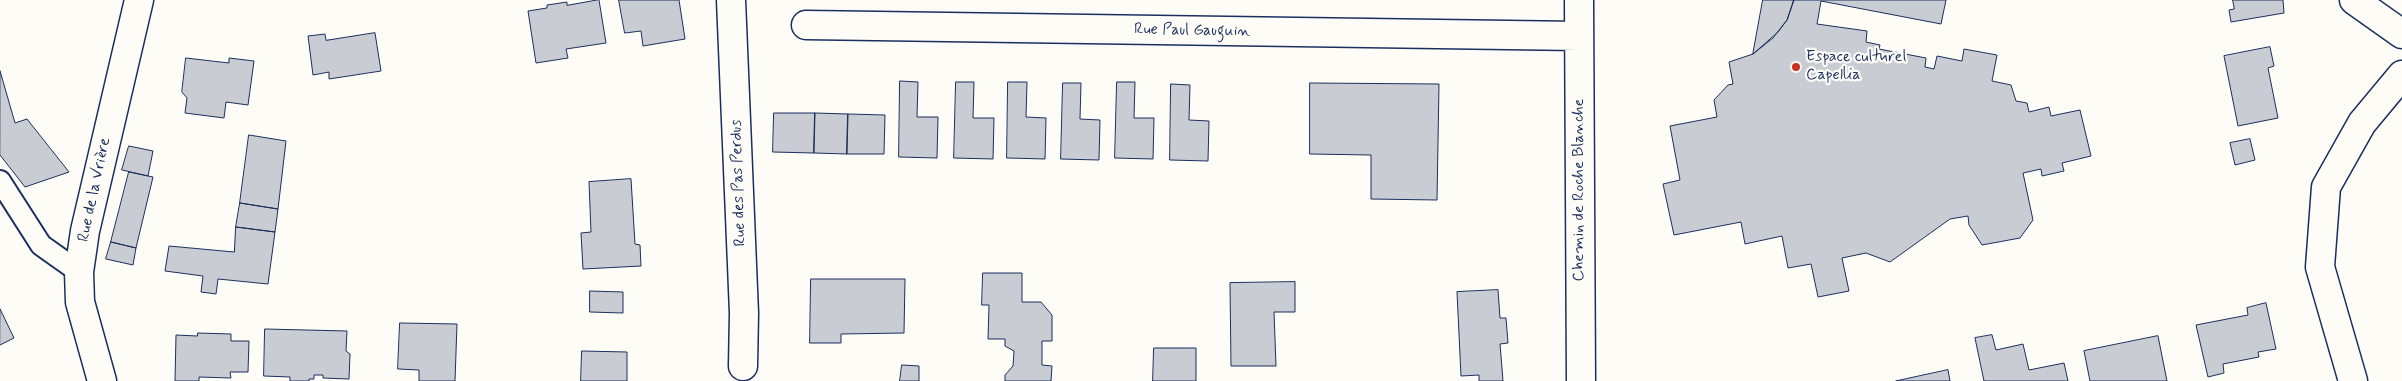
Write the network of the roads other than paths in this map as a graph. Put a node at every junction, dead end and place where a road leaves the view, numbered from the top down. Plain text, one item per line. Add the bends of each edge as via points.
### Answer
1 (139, 0) edge
2 (731, 0) edge
3 (1579, 0) edge
4 (2354, 0) edge
5 (806, 25) dead end
6 (2402, 34) edge
7 (1578, 36) junction
8 (2402, 75) edge
9 (0, 181) edge
10 (79, 272) junction
11 (742, 366) dead end
12 (102, 381) edge
13 (1581, 381) edge
14 (2353, 381) edge

1 - 10 street, Rue de la Vrière via 84,231
2 - 11 street, Rue des Pas Perdus via 744,313
3 - 7 street, Chemin de Roche Blanche
4 - 6 street
5 - 7 street, Rue Paul Gauguin
7 - 13 street, Chemin de Roche Blanche
8 - 14 street via 2362,122 2326,187 2320,267
9 - 10 lane via 41,245
10 - 12 street, Rue de la Vrière via 80,302

